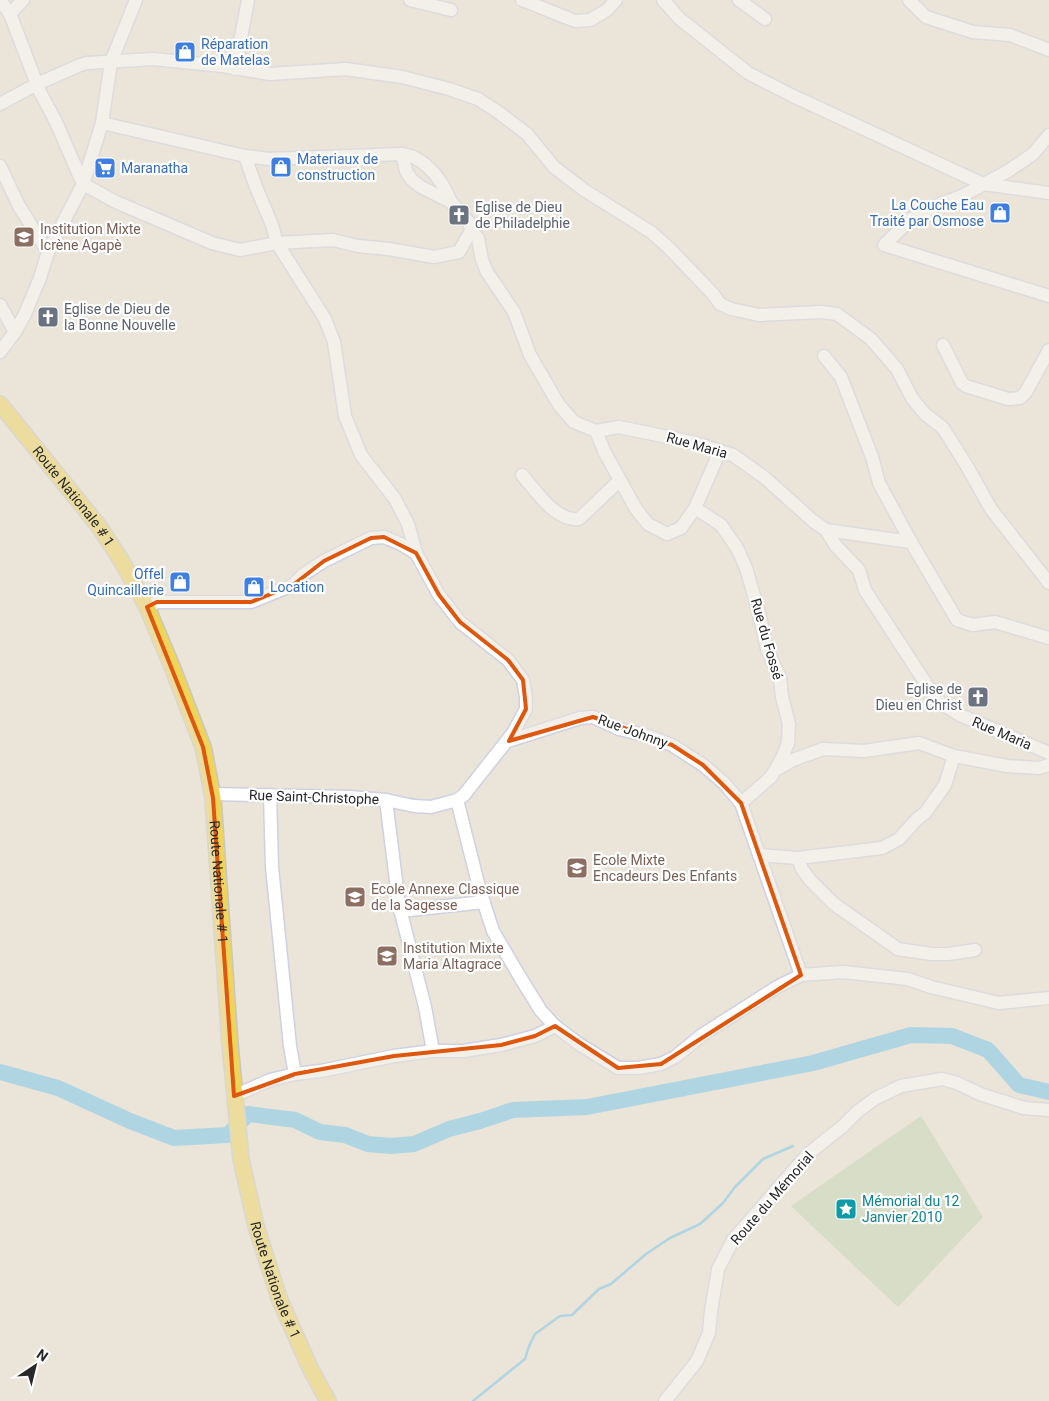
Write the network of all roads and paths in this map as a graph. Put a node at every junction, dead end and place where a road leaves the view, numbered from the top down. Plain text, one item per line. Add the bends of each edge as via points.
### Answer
1 (0, 0) edge
2 (23, 0) edge
3 (136, 0) edge
4 (248, 0) edge
5 (410, 0) edge
6 (522, 0) edge
7 (616, 0) edge
8 (663, 0) edge
9 (740, 0) edge
10 (909, 0) edge
11 (451, 10) dead end
12 (10, 14) junction
13 (765, 19) dead end
14 (1049, 50) edge
15 (110, 62) junction
16 (235, 69) junction
17 (37, 84) junction
18 (0, 104) edge
19 (102, 123) junction
20 (1049, 135) edge
21 (402, 154) junction
22 (245, 156) junction
23 (0, 166) edge
24 (83, 184) junction
25 (983, 184) junction
26 (1049, 193) edge
27 (451, 202) junction
28 (471, 231) junction
29 (277, 244) junction
30 (48, 252) junction
31 (1049, 296) edge
32 (0, 305) edge
33 (15, 332) junction
34 (943, 345) dead end
35 (1049, 350) edge
36 (0, 352) edge
37 (824, 356) dead end
38 (0, 404) edge
39 (596, 431) junction
40 (720, 451) junction
41 (522, 475) dead end
42 (620, 480) junction
43 (695, 508) junction
44 (826, 530) junction
45 (911, 542) junction
46 (416, 552) junction
47 (1049, 583) edge
48 (147, 607) junction
49 (1049, 638) edge
50 (508, 741) junction
51 (1049, 753) edge
52 (954, 756) junction
53 (1049, 765) edge
54 (775, 771) junction
55 (213, 794) junction
56 (270, 795) junction
57 (386, 800) junction
58 (457, 800) junction
59 (741, 803) junction
60 (759, 855) junction
61 (798, 858) junction
62 (484, 902) junction
63 (400, 911) junction
64 (975, 950) dead end
65 (802, 976) junction
66 (1049, 998) edge
67 (555, 1026) junction
68 (433, 1051) junction
69 (295, 1074) junction
70 (234, 1096) junction
71 (1049, 1110) edge
72 (328, 1401) edge
73 (665, 1401) edge

1 - 12 street
2 - 12 street
3 - 15 street
4 - 16 street
5 - 11 street
6 - 7 street via 575,21 590,20
8 - 25 street via 680,19 748,73
9 - 13 street
10 - 14 street via 926,18 972,32 1010,35
12 - 17 street
15 - 16 street via 153,59
15 - 17 street via 86,63
15 - 19 street
16 - 47 street via 270,74 346,69 402,77 478,99 527,134 554,167 651,232 720,304 760,315 837,314 871,339 897,369 912,398 943,428 991,509
17 - 18 street
17 - 24 street
19 - 22 street
19 - 24 street
20 - 25 street via 1033,154 1008,172
21 - 22 street via 269,159
21 - 27 street via 416,158 434,174
21 - 27 street via 411,179
22 - 29 street
23 - 30 street via 19,206
24 - 29 street via 116,202 212,243 240,250
24 - 30 street
25 - 26 street
25 - 31 street via 912,218 884,244
27 - 28 street via 470,224
28 - 29 street via 459,252 434,257 333,240
28 - 39 street via 478,238 487,272 514,312 530,355 559,404 574,422
29 - 46 street via 325,319 334,342 345,416 361,455 395,499 408,524
30 - 33 street via 40,278
32 - 33 street
33 - 36 street
34 - 35 street via 962,383 1008,399 1020,398 1026,392
37 - 45 street via 840,377 879,483
38 - 48 main road, Route Nationale # 1 via 98,525
39 - 40 street, Rue Maria via 626,428
39 - 42 street
40 - 43 street
40 - 44 street, Rue Maria via 734,455 764,477
41 - 42 street via 552,509 573,520 579,519
42 - 43 street via 648,524 667,534 681,528
43 - 54 street, Rue du Fossé via 721,526 737,548 746,568 767,649 780,678 788,743
44 - 45 street
44 - 51 street, Rue Maria via 859,570 865,590 934,696 960,715
45 - 49 street via 957,620 973,625 995,622
46 - 48 street via 384,537 371,538 324,561 293,585 251,602 157,602
46 - 50 street via 439,595 460,622 508,660 522,680 526,709
48 - 55 main road, Route Nationale # 1 via 206,756
50 - 58 street
50 - 59 street, Rue Johnny via 580,718 593,717 619,729 672,745 704,765
52 - 53 street via 1007,766 1039,768
52 - 54 street via 919,743 864,751 823,749
52 - 61 street via 945,785 925,813 899,839 882,848
54 - 59 street, Rue du Fossé
55 - 56 street, Rue Saint-Christophe
55 - 70 main road, Route Nationale # 1
56 - 57 street, Rue Saint-Christophe
56 - 69 street via 272,867
57 - 58 street, Rue Saint-Christophe via 431,807
57 - 63 street
58 - 62 street
59 - 60 street
60 - 61 street
60 - 65 street
61 - 64 street via 810,880 834,904 898,949 932,954
62 - 63 street
62 - 67 street via 493,931 542,1011
63 - 68 street
65 - 66 street via 843,972 908,980 999,1003
65 - 67 street via 769,993 661,1064 618,1068
67 - 68 street via 536,1036 501,1044 464,1051
68 - 69 street
69 - 70 street via 270,1080
70 - 72 main road, Route Nationale # 1 via 241,1159 256,1226 279,1298
71 - 73 street, Route du Mémorial via 1024,1108 942,1079 901,1086 858,1110 808,1154 733,1240 718,1269 709,1333 696,1361

